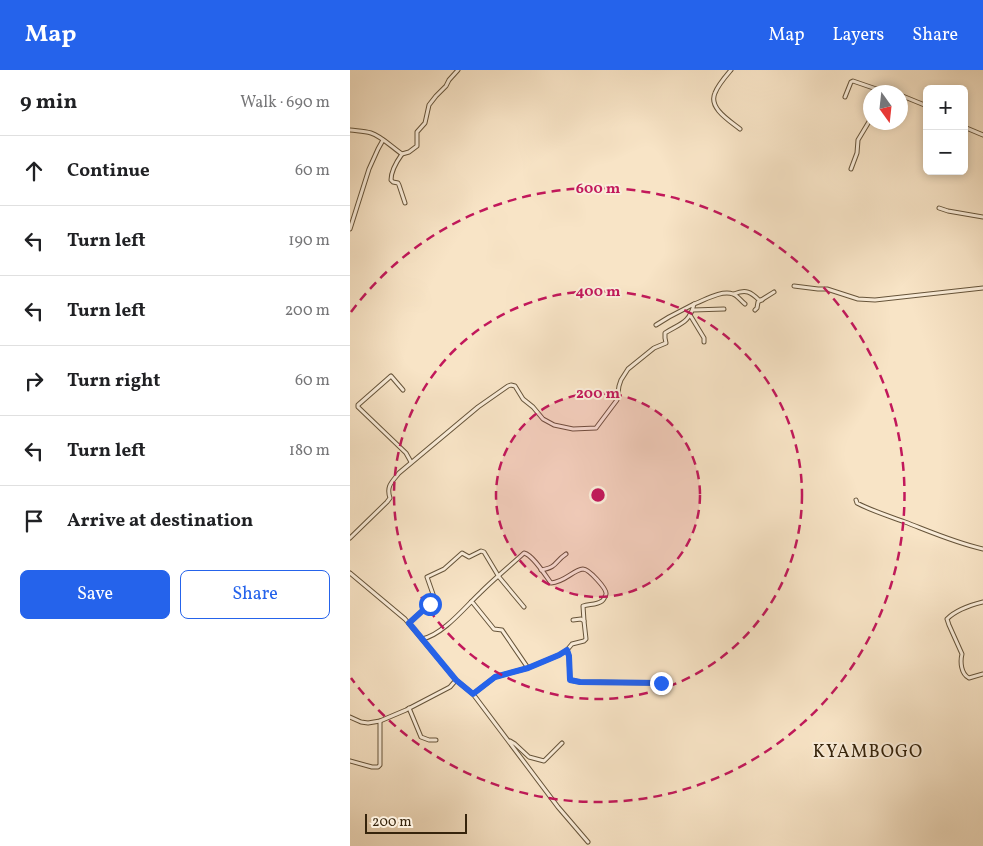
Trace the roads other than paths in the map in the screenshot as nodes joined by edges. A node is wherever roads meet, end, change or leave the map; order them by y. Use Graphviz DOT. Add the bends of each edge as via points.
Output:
graph roads {
  1 [pos="458,70"];
  2 [pos="731,70"];
  3 [pos="865,85"];
  4 [pos="845,97"];
  5 [pos="908,98"];
  6 [pos="923,104"];
  7 [pos="740,129"];
  8 [pos="968,129"];
  9 [pos="350,130"];
  10 [pos="864,130"];
  11 [pos="983,135"];
  12 [pos="383,140"];
  13 [pos="402,154"];
  14 [pos="851,169"];
  15 [pos="405,203"];
  16 [pos="939,208"];
  17 [pos="983,218"];
  18 [pos="350,229"];
  19 [pos="794,286"];
  20 [pos="983,288"];
  21 [pos="774,292"];
  22 [pos="734,294"];
  23 [pos="762,300"];
  24 [pos="694,304"];
  25 [pos="745,304"];
  26 [pos="724,309"];
  27 [pos="693,310"];
  28 [pos="755,310"];
  29 [pos="690,316"];
  30 [pos="656,325"];
  31 [pos="704,342"];
  32 [pos="403,390"];
  33 [pos="412,462"];
  34 [pos="856,500"];
  35 [pos="350,538"];
  36 [pos="983,549"];
  37 [pos="566,554"];
  38 [pos="541,570"];
  39 [pos="350,573"];
  40 [pos="499,577"];
  41 [pos="471,602"];
  42 [pos="983,602"];
  43 [pos="524,607"];
  44 [pos="573,620"];
  45 [pos="584,621"];
  46 [pos="409,623"];
  47 [pos="422,639"];
  48 [pos="567,650"];
  49 [pos="528,668"];
  50 [pos="983,674"];
  51 [pos="456,680"];
  52 [pos="661,683"];
  53 [pos="473,694"];
  54 [pos="409,708"];
  55 [pos="350,717"];
  56 [pos="380,721"];
  57 [pos="436,740"];
  58 [pos="509,741"];
  59 [pos="562,743"];
  60 [pos="350,761"];
  61 [pos="588,842"];
  1 -- 13 [label="street" via="429,105 425,123 416,132 417,146"];
  2 -- 7 [label="street" via="715,92 714,101 719,112"];
  3 -- 4 [label="street" via="851,82"];
  5 -- 6 [label="street"];
  8 -- 11 [label="street"];
  9 -- 12 [label="street" via="371,133"];
  10 -- 14 [label="street" via="858,140"];
  12 -- 13 [label="street"];
  12 -- 18 [label="street" via="369,169"];
  13 -- 15 [label="street" via="390,180 400,185"];
  16 -- 17 [label="street"];
  19 -- 20 [label="street" via="827,289 858,299 875,300"];
  21 -- 23 [label="street"];
  22 -- 23 [label="street" via="747,291"];
  22 -- 24 [label="street" via="722,294"];
  22 -- 25 [label="street"];
  23 -- 28 [label="street"];
  24 -- 27 [label="street"];
  24 -- 30 [label="street"];
  26 -- 27 [label="street"];
  27 -- 29 [label="street"];
  29 -- 31 [label="street"];
  29 -- 33 [label="street" via="665,333 666,343 654,348 628,369 621,380 617,400 596,428 573,429 548,422 511,385 478,407"];
  32 -- 33 [label="street" via="392,376 358,407"];
  33 -- 35 [label="street" via="389,485 390,498"];
  34 -- 36 [label="street" via="865,507 932,534"];
  37 -- 38 [label="street" via="553,567"];
  38 -- 40 [label="street" via="528,553 524,553"];
  38 -- 45 [label="street" via="551,583 583,569 593,575 606,595 597,604 583,606"];
  39 -- 46 [label="street"];
  40 -- 41 [label="street"];
  40 -- 43 [label="street"];
  40 -- 46 [label="street" via="484,552 469,557 462,553 444,569 427,577 434,600"];
  41 -- 47 [label="street" via="437,633"];
  41 -- 49 [label="street" via="494,629 502,630"];
  42 -- 50 [label="street" via="960,611 947,621 962,654 960,660 964,675 969,678"];
  44 -- 45 [label="street"];
  45 -- 48 [label="street" via="586,639 572,644"];
  46 -- 47 [label="street"];
  47 -- 51 [label="street"];
  48 -- 49 [label="street"];
  48 -- 52 [label="street" via="570,680"];
  49 -- 53 [label="street" via="495,677"];
  51 -- 53 [label="street"];
  51 -- 54 [label="street" via="450,687"];
  53 -- 58 [label="street"];
  54 -- 56 [label="street"];
  54 -- 57 [label="street" via="421,737"];
  55 -- 56 [label="street" via="360,722"];
  56 -- 60 [label="street" via="380,765 372,767"];
  58 -- 59 [label="street" via="529,757 544,761"];
  58 -- 61 [label="street" via="558,808"];
}
